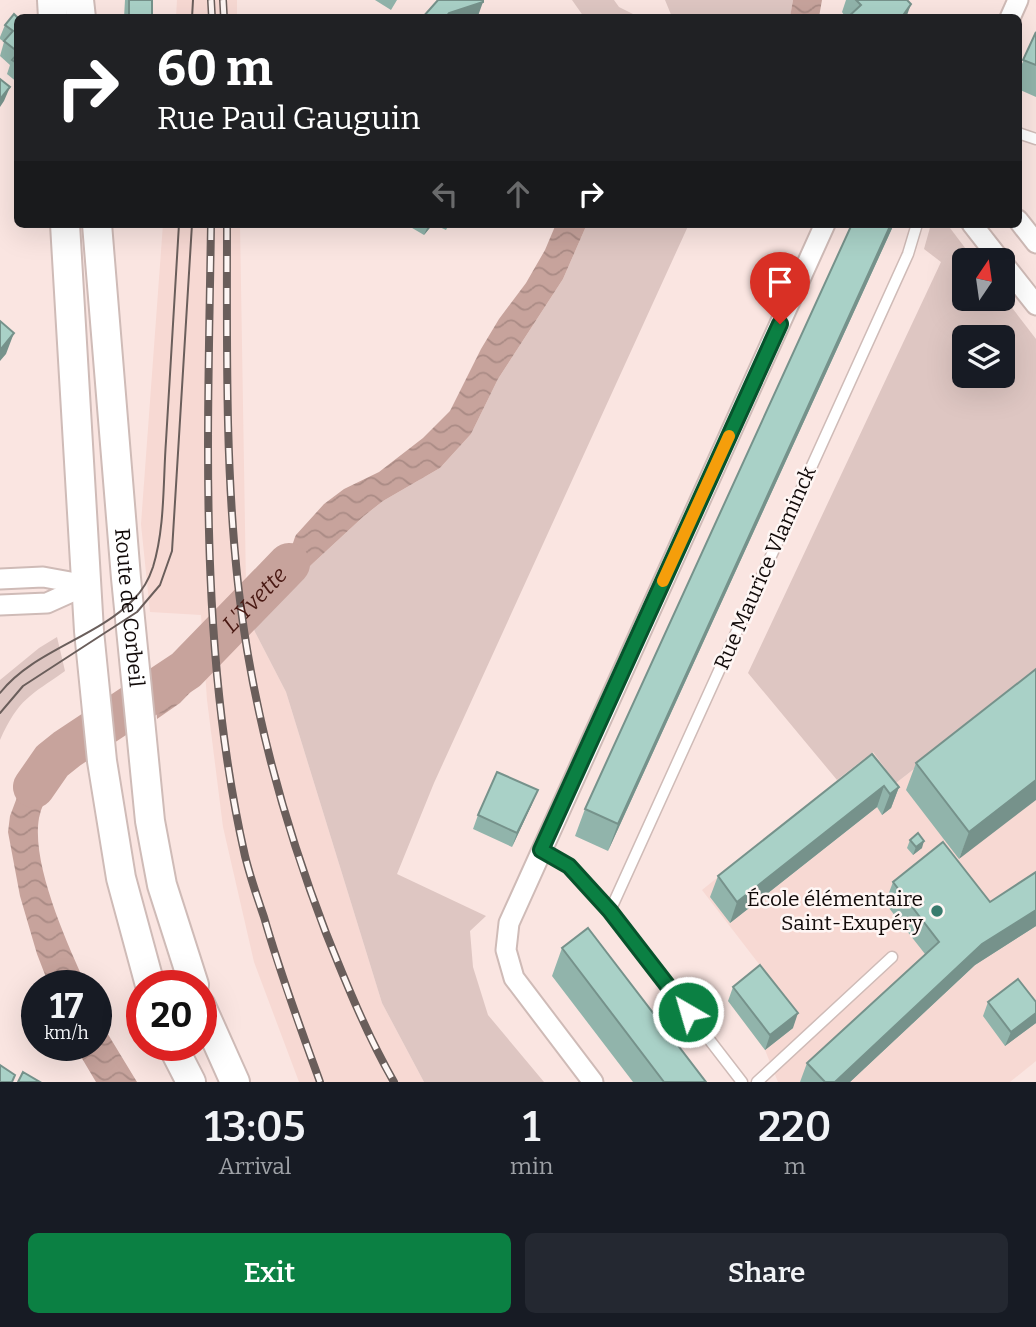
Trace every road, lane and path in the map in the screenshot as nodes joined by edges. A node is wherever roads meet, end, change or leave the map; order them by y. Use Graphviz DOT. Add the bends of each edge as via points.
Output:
graph roads {
  1 [pos="1022,225"];
  2 [pos="65,228"];
  3 [pos="97,228"];
  4 [pos="823,228"];
  5 [pos="916,228"];
  6 [pos="975,228"];
  7 [pos="1036,243"];
  8 [pos="991,248"];
  9 [pos="1015,278"];
  10 [pos="1036,305"];
  11 [pos="126,578"];
  12 [pos="0,579"];
  13 [pos="87,585"];
  14 [pos="0,605"];
  15 [pos="541,850"];
  16 [pos="610,911"];
  17 [pos="892,957"];
  18 [pos="146,970"];
  19 [pos="189,970"];
  20 [pos="217,1042"];
  21 [pos="181,1061"];
  22 [pos="191,1082"];
  23 [pos="235,1082"];
  24 [pos="593,1082"];
  25 [pos="742,1082"];
  26 [pos="757,1082"];
  1 -- 7 [label="street"];
  2 -- 13 [label="main road, Route de Corbeil"];
  3 -- 11 [label="main road, Route de Corbeil"];
  4 -- 15 [label="street"];
  5 -- 16 [label="lane, Rue Maurice Vlaminck" via="902,267"];
  6 -- 8 [label="street"];
  9 -- 10 [label="street"];
  11 -- 13 [label="main road"];
  11 -- 19 [label="main road, Route de Corbeil" via="150,821 162,885"];
  12 -- 13 [label="street" via="43,577"];
  13 -- 14 [label="street" via="47,603"];
  13 -- 18 [label="main road, Route de Corbeil" via="102,761 121,878"];
  15 -- 16 [label="lane" via="569,866"];
  15 -- 24 [label="street" via="509,923 506,950 514,978"];
  16 -- 25 [label="lane"];
  17 -- 26 [label="lane"];
  20 -- 23 [label="main road"];
  21 -- 22 [label="main road"];
}
